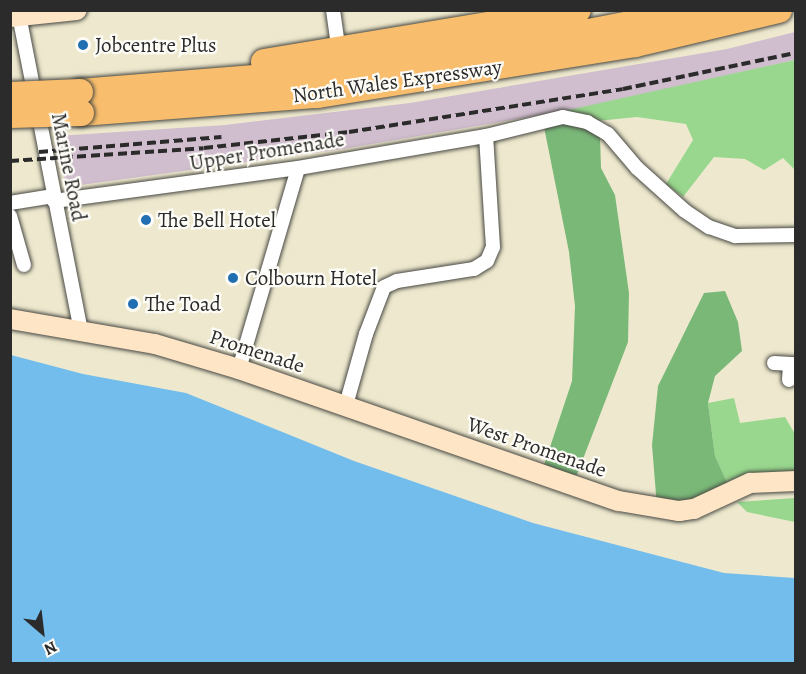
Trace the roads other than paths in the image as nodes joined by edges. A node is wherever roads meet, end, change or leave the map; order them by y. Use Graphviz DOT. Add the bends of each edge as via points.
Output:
graph roads {
  1 [pos="77,10"];
  2 [pos="333,10"];
  3 [pos="578,10"];
  4 [pos="702,10"];
  5 [pos="778,10"];
  6 [pos="795,14"];
  7 [pos="16,15"];
  8 [pos="337,37"];
  9 [pos="635,44"];
  10 [pos="129,90"];
  11 [pos="10,95"];
  12 [pos="81,103"];
  13 [pos="10,115"];
  14 [pos="486,136"];
  15 [pos="298,168"];
  16 [pos="54,199"];
  17 [pos="10,203"];
  18 [pos="10,216"];
  19 [pos="795,235"];
  20 [pos="24,265"];
  21 [pos="10,319"];
  22 [pos="81,332"];
  23 [pos="774,363"];
  24 [pos="793,364"];
  25 [pos="239,369"];
  26 [pos="789,380"];
  27 [pos="346,405"];
  28 [pos="795,481"];
  1 -- 7 [label="street"];
  2 -- 8 [label="street"];
  3 -- 10 [label="highway" via="196,73"];
  4 -- 10 [label="highway, North Wales Expressway" via="568,36 316,73"];
  5 -- 9 [label="highway, North Wales Expressway"];
  6 -- 9 [label="highway"];
  7 -- 16 [label="street, Marine Road"];
  9 -- 12 [label="highway, North Wales Expressway" via="317,94"];
  10 -- 12 [label="highway, North Wales Expressway"];
  11 -- 12 [label="highway, North Wales Expressway, bridge"];
  12 -- 13 [label="highway, North Wales Expressway, bridge"];
  14 -- 15 [label="street, Upper Promenade"];
  14 -- 19 [label="street, Upper Promenade" via="563,117 587,122 608,134 637,168 709,227 735,236"];
  14 -- 27 [label="street" via="493,247 487,261 474,269 397,281 384,288"];
  15 -- 16 [label="street, Upper Promenade"];
  15 -- 25 [label="street"];
  16 -- 17 [label="street, Upper Promenade"];
  16 -- 22 [label="street, Marine Road"];
  18 -- 20 [label="street"];
  21 -- 22 [label="street, Promenade"];
  22 -- 25 [label="street, Promenade" via="155,344"];
  23 -- 24 [label="street"];
  24 -- 26 [label="street"];
  25 -- 27 [label="street, Promenade"];
  27 -- 28 [label="street, West Promenade" via="619,501 679,511 714,501 750,483"];
}
